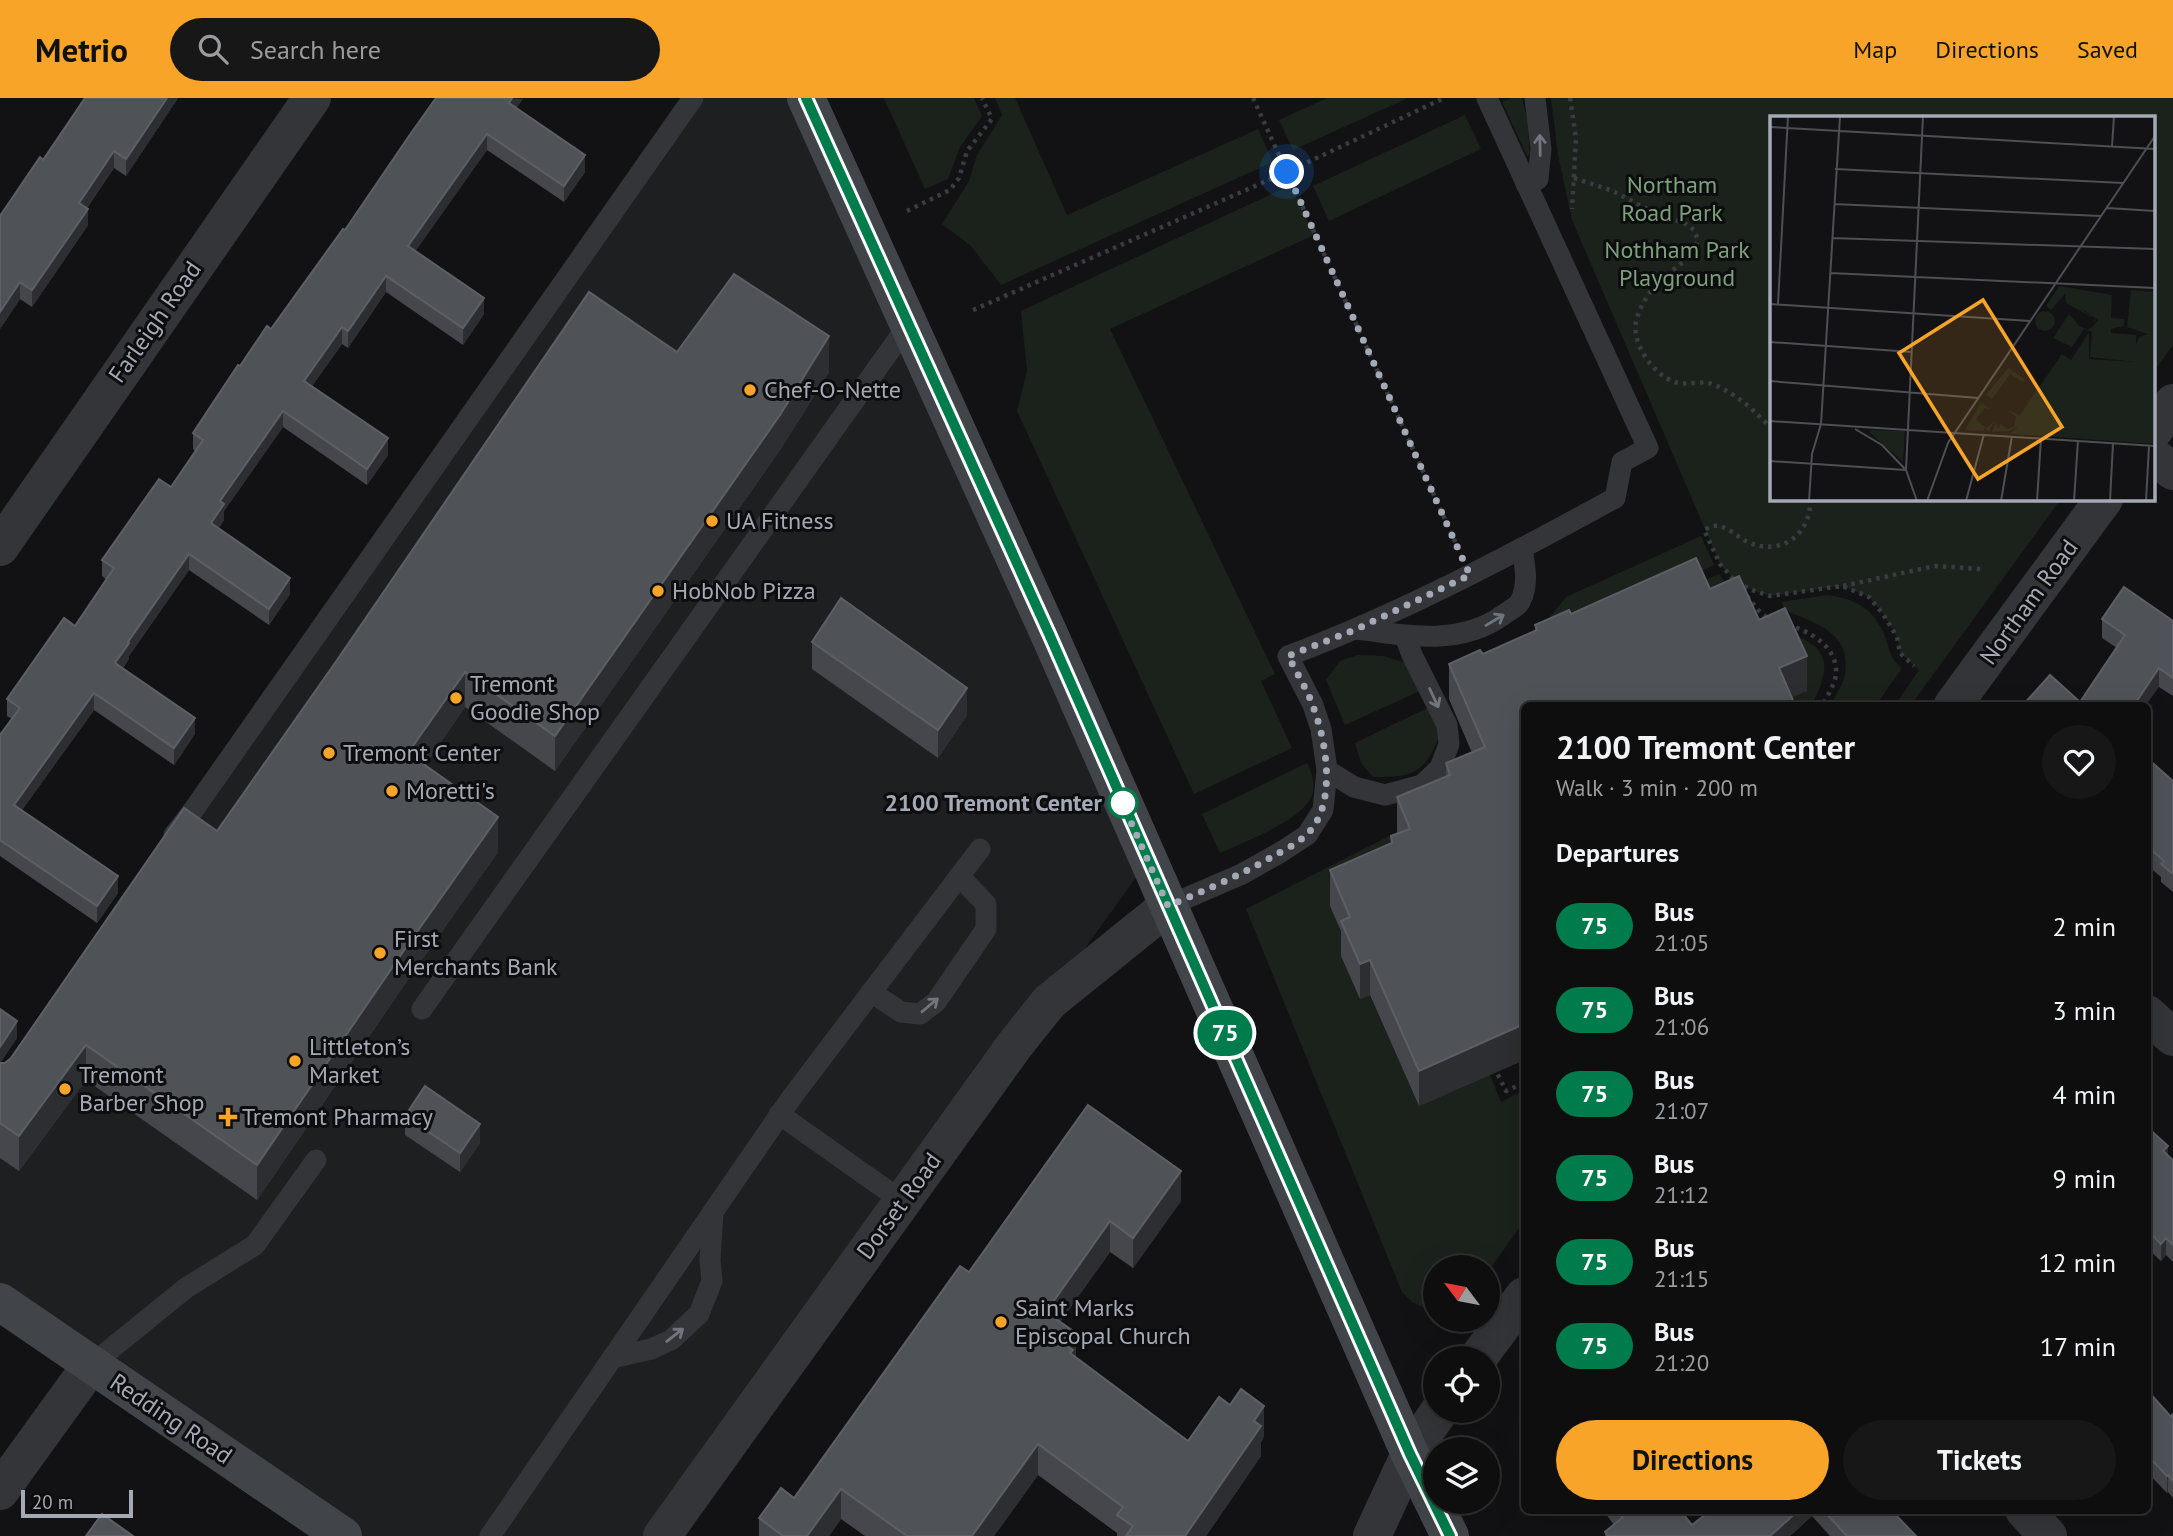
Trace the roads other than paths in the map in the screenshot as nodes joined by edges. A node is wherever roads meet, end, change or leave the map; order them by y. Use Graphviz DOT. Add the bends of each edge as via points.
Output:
graph roads {
  1 [pos="312,98"];
  2 [pos="693,98"];
  3 [pos="806,98"];
  4 [pos="1487,98"];
  5 [pos="1535,98"];
  6 [pos="1526,184"];
  7 [pos="908,325"];
  8 [pos="2173,403"];
  9 [pos="2156,427"];
  10 [pos="2156,458"];
  11 [pos="2173,471"];
  12 [pos="2103,500"];
  13 [pos="0,547"];
  14 [pos="1522,549"];
  15 [pos="1357,629"];
  16 [pos="1405,636"];
  17 [pos="1955,702"];
  18 [pos="1327,770"];
  19 [pos="165,848"];
  20 [pos="980,849"];
  21 [pos="959,876"];
  22 [pos="1168,906"];
  23 [pos="871,992"];
  24 [pos="422,1009"];
  25 [pos="2151,1018"];
  26 [pos="2173,1037"];
  27 [pos="779,1115"];
  28 [pos="316,1160"];
  29 [pos="902,1201"];
  30 [pos="713,1212"];
  31 [pos="1521,1300"];
  32 [pos="0,1301"];
  33 [pos="1487,1346"];
  34 [pos="612,1358"];
  35 [pos="91,1365"];
  36 [pos="1431,1423"];
  37 [pos="1410,1454"];
  38 [pos="0,1491"];
  39 [pos="2028,1514"];
  40 [pos="343,1536"];
  41 [pos="490,1536"];
  42 [pos="662,1536"];
  43 [pos="1372,1536"];
  44 [pos="1450,1536"];
  45 [pos="2048,1536"];
  1 -- 13 [label="street, Farleigh Road"];
  2 -- 19 [label="lane"];
  3 -- 7 [label="main road"];
  4 -- 6 [label="lane"];
  6 -- 5 [label="lane, one-way" via="1538,178 1541,149"];
  6 -- 14 [label="lane" via="1648,448 1622,462 1615,498"];
  7 -- 22 [label="main road"];
  7 -- 24 [label="lane"];
  8 -- 9 [label="street"];
  10 -- 11 [label="street"];
  12 -- 17 [label="street, Northam Road"];
  14 -- 15 [label="lane"];
  16 -- 14 [label="lane, one-way" via="1461,635 1492,623 1520,603 1527,575"];
  15 -- 16 [label="lane"];
  15 -- 18 [label="lane" via="1288,656 1313,705"];
  16 -- 18 [label="lane, one-way" via="1447,725 1449,744 1440,768 1422,785 1385,795 1354,787"];
  18 -- 22 [label="lane" via="1324,810 1307,835 1242,874"];
  20 -- 21 [label="lane"];
  21 -- 23 [label="lane"];
  23 -- 21 [label="lane, one-way" via="901,1012 920,1014 936,1003 986,929 986,904"];
  22 -- 29 [label="street, Dorset Road" via="1049,1002"];
  22 -- 37 [label="main road"];
  23 -- 27 [label="lane"];
  25 -- 26 [label="street"];
  27 -- 29 [label="lane"];
  27 -- 30 [label="lane"];
  28 -- 35 [label="lane" via="255,1245 186,1288"];
  29 -- 42 [label="street, Dorset Road"];
  30 -- 34 [label="lane"];
  34 -- 30 [label="lane, one-way" via="671,1340 699,1314 712,1281"];
  31 -- 33 [label="street"];
  32 -- 35 [label="main road, Redding Road"];
  34 -- 41 [label="lane"];
  35 -- 38 [label="street"];
  35 -- 40 [label="main road, Redding Road"];
  36 -- 37 [label="street"];
  37 -- 43 [label="street"];
  37 -- 44 [label="main road"];
  39 -- 45 [label="street"];
}
